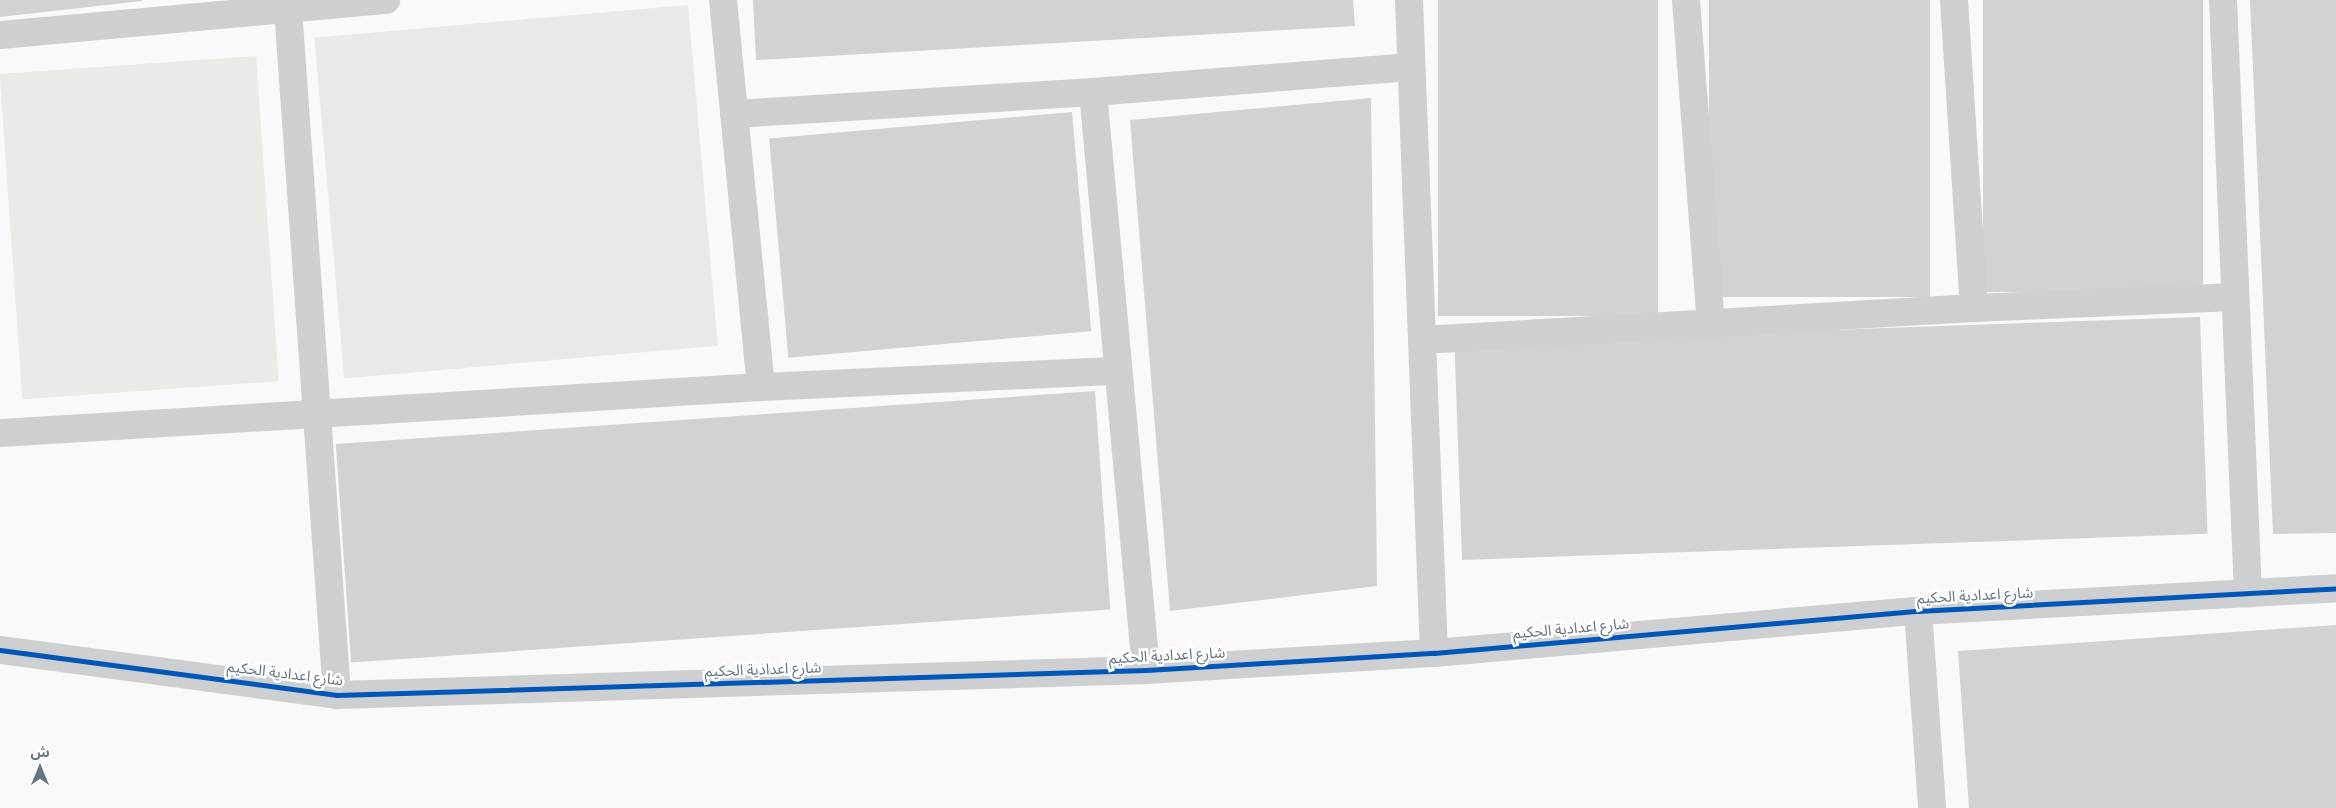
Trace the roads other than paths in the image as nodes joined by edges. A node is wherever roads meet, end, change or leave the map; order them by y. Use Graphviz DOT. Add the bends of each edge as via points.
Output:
graph roads {
  1 [pos="386,0"];
  2 [pos="723,0"];
  3 [pos="1409,0"];
  4 [pos="1686,0"];
  5 [pos="1954,0"];
  6 [pos="2223,0"];
  7 [pos="288,9"];
  8 [pos="0,35"];
  9 [pos="1411,67"];
  10 [pos="1093,92"];
  11 [pos="734,114"];
  12 [pos="2236,297"];
  13 [pos="1974,308"];
  14 [pos="1711,324"];
  15 [pos="1422,340"];
  16 [pos="1118,372"];
  17 [pos="761,387"];
  18 [pos="317,416"];
  19 [pos="0,433"];
  20 [pos="2336,588"];
  21 [pos="2248,593"];
  22 [pos="1918,611"];
  23 [pos="0,650"];
  24 [pos="1434,654"];
  25 [pos="1146,670"];
  26 [pos="337,695"];
  27 [pos="1932,808"];
  1 -- 7 [label="street"];
  2 -- 11 [label="street"];
  3 -- 9 [label="street"];
  4 -- 14 [label="street"];
  5 -- 13 [label="street"];
  6 -- 12 [label="street"];
  7 -- 8 [label="street"];
  7 -- 18 [label="street"];
  9 -- 10 [label="street"];
  9 -- 15 [label="street"];
  10 -- 11 [label="street"];
  10 -- 16 [label="street"];
  11 -- 17 [label="street"];
  12 -- 13 [label="street"];
  12 -- 21 [label="street"];
  13 -- 14 [label="street"];
  14 -- 15 [label="street"];
  15 -- 24 [label="street"];
  16 -- 17 [label="street"];
  16 -- 25 [label="street"];
  17 -- 18 [label="street"];
  18 -- 19 [label="street"];
  18 -- 26 [label="street"];
  20 -- 21 [label="street, شارع اعدادية الحكيم"];
  21 -- 22 [label="street, شارع اعدادية الحكيم"];
  22 -- 24 [label="street, شارع اعدادية الحكيم"];
  22 -- 27 [label="street"];
  23 -- 26 [label="street, شارع اعدادية الحكيم"];
  24 -- 25 [label="street, شارع اعدادية الحكيم"];
  25 -- 26 [label="street, شارع اعدادية الحكيم"];
}
